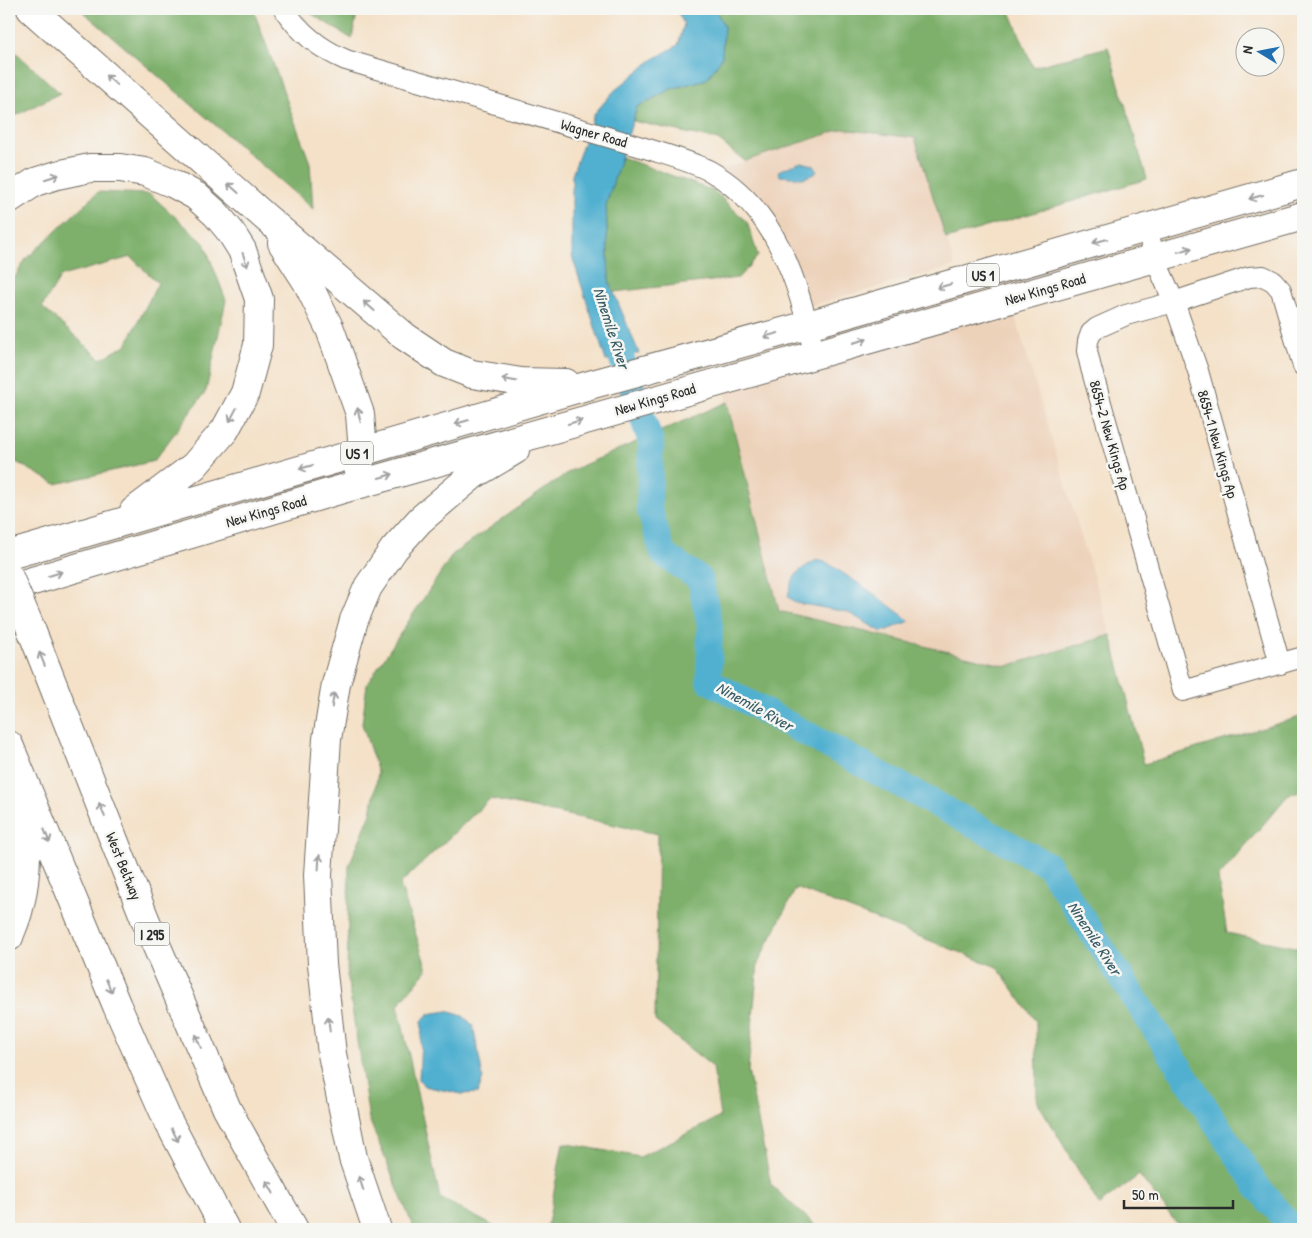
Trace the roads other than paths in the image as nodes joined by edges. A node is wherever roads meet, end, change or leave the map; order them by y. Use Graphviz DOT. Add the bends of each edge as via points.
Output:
graph roads {
  1 [pos="31,9"];
  2 [pos="284,9"];
  3 [pos="1303,183"];
  4 [pos="9,199"];
  5 [pos="264,216"];
  6 [pos="1303,216"];
  7 [pos="1147,228"];
  8 [pos="1155,259"];
  9 [pos="1174,302"];
  10 [pos="808,324"];
  11 [pos="814,354"];
  12 [pos="1303,366"];
  13 [pos="593,384"];
  14 [pos="546,431"];
  15 [pos="364,451"];
  16 [pos="339,490"];
  17 [pos="121,521"];
  18 [pos="9,555"];
  19 [pos="9,577"];
  20 [pos="9,588"];
  21 [pos="1303,657"];
  22 [pos="1280,664"];
  23 [pos="12,752"];
  24 [pos="9,937"];
  25 [pos="225,1229"];
  26 [pos="294,1229"];
  27 [pos="377,1229"];
  5 -- 1 [label="highway, one-way"];
  2 -- 10 [label="street, Wagner Road" via="315,43 346,60 645,148 709,171 746,198 768,225 787,261"];
  3 -- 7 [label="highway, New Kings Road / US 1, one-way"];
  4 -- 17 [label="highway, one-way" via="35,182 90,168 145,172 196,196 216,214 242,250 259,299 258,345 245,393 225,430 194,466"];
  13 -- 5 [label="highway, one-way" via="521,382 472,374 444,363 404,336"];
  15 -- 5 [label="highway, one-way" via="360,414 330,329 308,282"];
  8 -- 6 [label="highway, New Kings Road / US 1, one-way"];
  7 -- 8 [label="street, 8654-1 New Kings Ap"];
  7 -- 10 [label="highway, New Kings Road / US 1, one-way"];
  8 -- 9 [label="street, 8654-1 New Kings Ap"];
  11 -- 8 [label="highway, New Kings Road / US 1, one-way"];
  9 -- 12 [label="street, 8654-2 New Kings Ap" via="1249,277 1263,276 1281,290"];
  9 -- 22 [label="street, 8654-1 New Kings Ap" via="1198,371"];
  9 -- 22 [label="street, 8654-2 New Kings Ap" via="1126,315 1097,328 1088,341 1087,351 1173,657 1183,691"];
  10 -- 11 [label="street, Wagner Road"];
  10 -- 13 [label="highway, New Kings Road / US 1, one-way"];
  14 -- 11 [label="highway, New Kings Road / US 1, one-way"];
  13 -- 15 [label="highway, New Kings Road / US 1, one-way"];
  16 -- 14 [label="highway, New Kings Road / US 1, one-way"];
  27 -- 14 [label="highway, one-way" via="351,1149 332,1054 322,964 318,875 327,739 336,684 354,620 368,587 394,549 420,520 473,475"];
  15 -- 16 [label="highway" via="357,469"];
  15 -- 17 [label="highway, New Kings Road / US 1, one-way"];
  20 -- 16 [label="highway, New Kings Road / US 1, one-way"];
  17 -- 18 [label="highway, New Kings Road / US 1"];
  26 -- 19 [label="highway, West Beltway / I 295, one-way, bridge" via="223,1100 145,919"];
  21 -- 22 [label="street, 8654-2 New Kings Ap"];
  23 -- 24 [label="highway" via="25,811 26,862 20,908"];
  23 -- 25 [label="highway, one-way" via="167,1119"];
}
